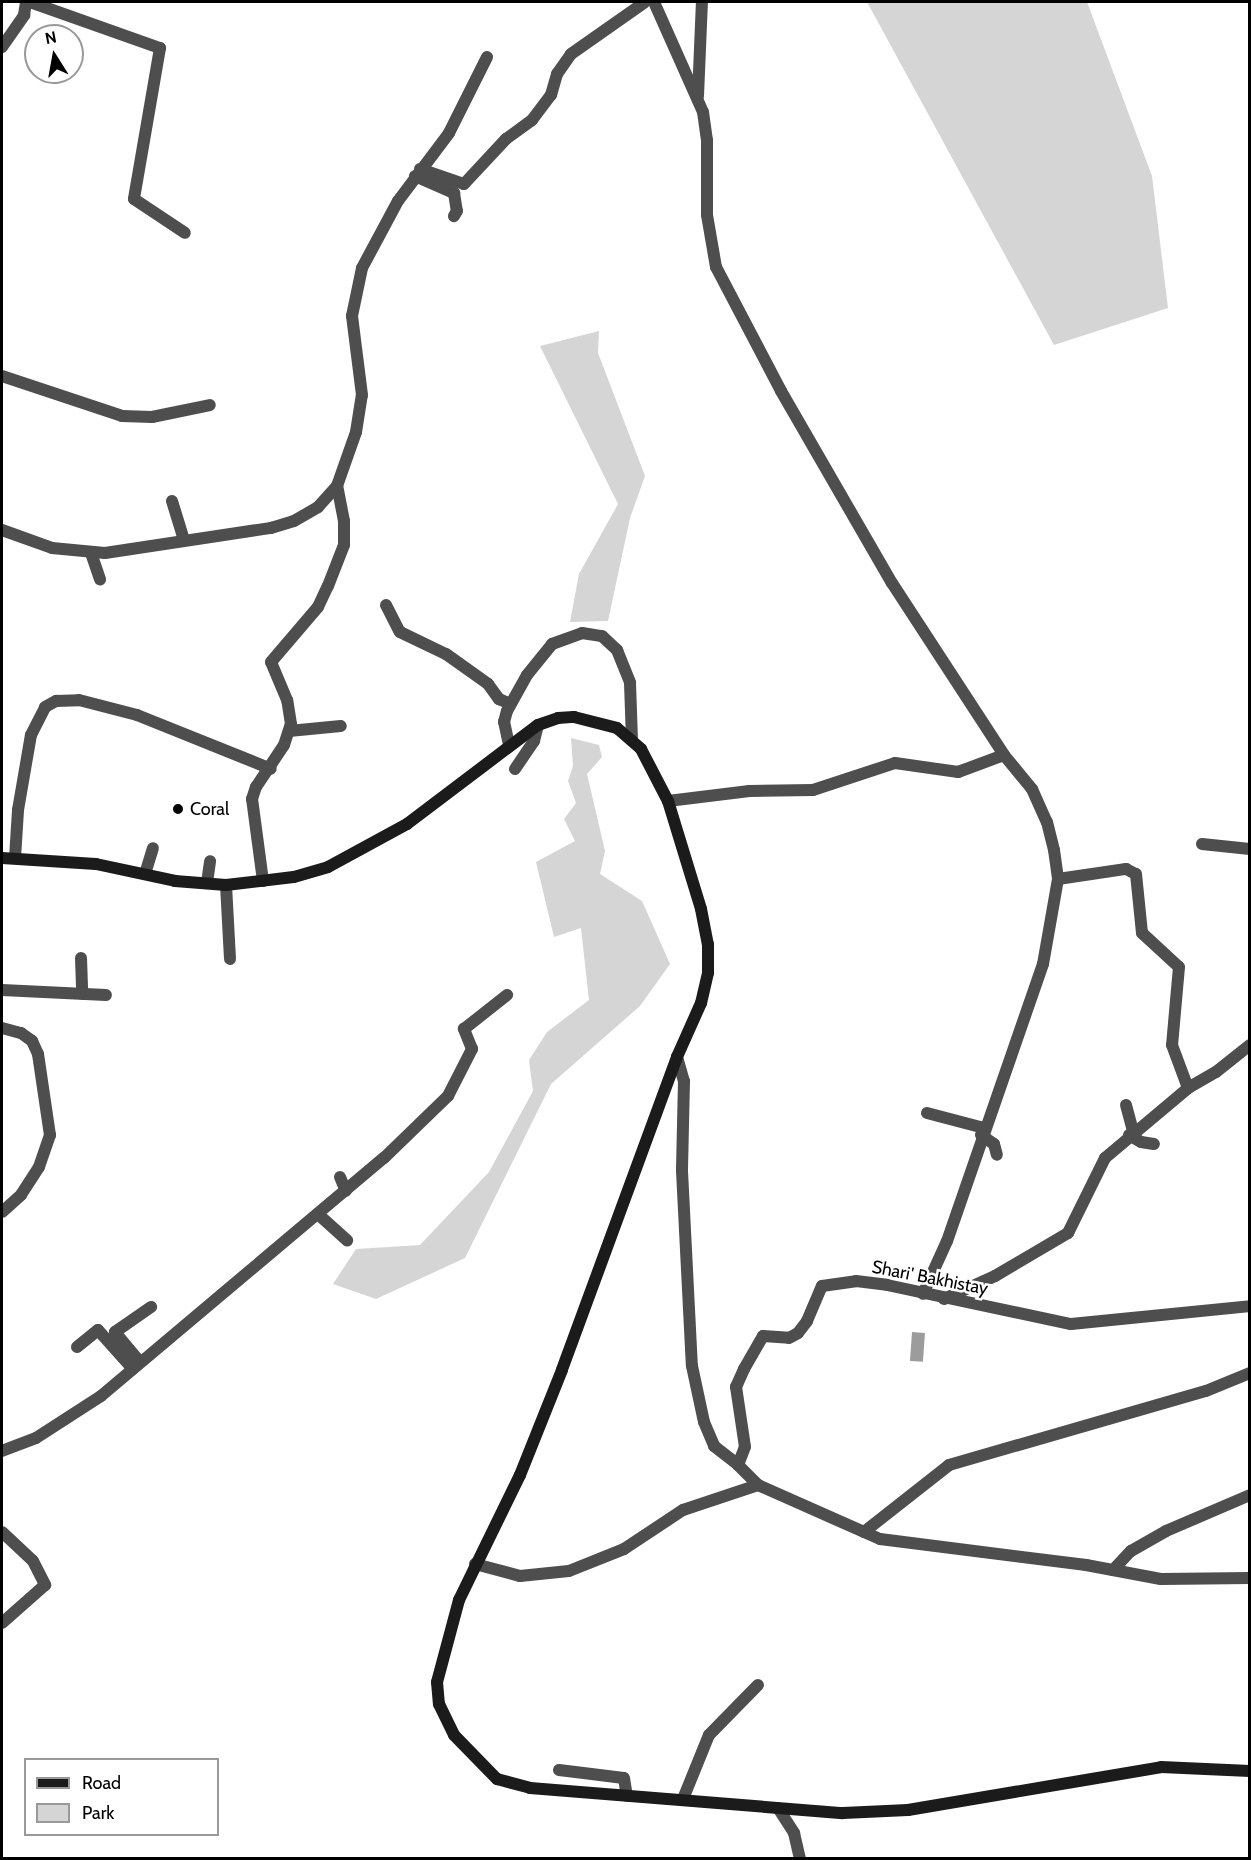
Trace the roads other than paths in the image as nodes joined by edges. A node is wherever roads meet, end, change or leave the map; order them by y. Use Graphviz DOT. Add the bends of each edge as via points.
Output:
graph roads {
  1 [pos="28,2"];
  2 [pos="645,2"];
  3 [pos="654,2"];
  4 [pos="702,2"];
  5 [pos="2,47"];
  6 [pos="487,57"];
  7 [pos="698,99"];
  8 [pos="418,173"];
  9 [pos="454,216"];
  10 [pos="185,233"];
  11 [pos="2,376"];
  12 [pos="210,405"];
  13 [pos="337,486"];
  14 [pos="172,501"];
  15 [pos="2,530"];
  16 [pos="184,540"];
  17 [pos="92,553"];
  18 [pos="100,579"];
  19 [pos="386,605"];
  20 [pos="510,704"];
  21 [pos="538,725"];
  22 [pos="341,726"];
  23 [pos="289,731"];
  24 [pos="633,740"];
  25 [pos="509,745"];
  26 [pos="1004,755"];
  27 [pos="271,769"];
  28 [pos="515,770"];
  29 [pos="668,801"];
  30 [pos="1202,844"];
  31 [pos="153,848"];
  32 [pos="1250,849"];
  33 [pos="2,858"];
  34 [pos="15,858"];
  35 [pos="210,861"];
  36 [pos="145,874"];
  37 [pos="1058,879"];
  38 [pos="263,881"];
  39 [pos="207,883"];
  40 [pos="226,885"];
  41 [pos="81,958"];
  42 [pos="230,959"];
  43 [pos="2,990"];
  44 [pos="82,994"];
  45 [pos="106,994"];
  46 [pos="507,995"];
  47 [pos="2,1028"];
  48 [pos="1250,1045"];
  49 [pos="676,1057"];
  50 [pos="1188,1088"];
  51 [pos="1126,1105"];
  52 [pos="927,1113"];
  53 [pos="983,1132"];
  54 [pos="1131,1134"];
  55 [pos="1154,1144"];
  56 [pos="997,1155"];
  57 [pos="340,1177"];
  58 [pos="346,1191"];
  59 [pos="2,1212"];
  60 [pos="319,1215"];
  61 [pos="346,1240"];
  62 [pos="923,1294"];
  63 [pos="944,1299"];
  64 [pos="151,1306"];
  65 [pos="1250,1306"];
  66 [pos="77,1347"];
  67 [pos="137,1366"];
  68 [pos="1250,1373"];
  69 [pos="2,1451"];
  70 [pos="738,1465"];
  71 [pos="758,1485"];
  72 [pos="1250,1495"];
  73 [pos="2,1532"];
  74 [pos="864,1532"];
  75 [pos="475,1564"];
  76 [pos="1113,1570"];
  77 [pos="1250,1578"];
  78 [pos="2,1623"];
  79 [pos="758,1684"];
  80 [pos="559,1770"];
  81 [pos="1250,1771"];
  82 [pos="627,1796"];
  83 [pos="683,1798"];
  84 [pos="778,1808"];
  85 [pos="800,1858"];
  1 -- 5 [label="street" via="24,15"];
  1 -- 10 [label="street" via="160,48 134,199"];
  2 -- 8 [label="street" via="571,54 557,74 551,95 532,120 506,139 464,184"];
  3 -- 7 [label="street"];
  4 -- 7 [label="street"];
  6 -- 8 [label="street" via="449,133"];
  7 -- 26 [label="street" via="707,140 707,215 716,267 781,392 892,584"];
  8 -- 9 [label="street" via="454,193"];
  8 -- 13 [label="street" via="362,268 352,316 362,395 356,432"];
  11 -- 12 [label="street" via="122,416 152,417"];
  13 -- 16 [label="street" via="318,507 294,521 217,538"];
  13 -- 23 [label="street" via="344,545 318,607 271,662 287,700"];
  14 -- 16 [label="street"];
  15 -- 17 [label="street" via="52,549"];
  16 -- 17 [label="street"];
  17 -- 18 [label="street"];
  19 -- 20 [label="street" via="400,632 446,654"];
  20 -- 24 [label="street" via="552,644 573,634 595,633 609,641 630,683"];
  20 -- 25 [label="street" via="504,722"];
  21 -- 24 [label="main road" via="558,718 596,721"];
  21 -- 25 [label="main road"];
  21 -- 28 [label="street" via="534,741"];
  22 -- 23 [label="street"];
  23 -- 27 [label="street"];
  24 -- 29 [label="main road" via="656,772"];
  25 -- 38 [label="main road" via="407,824 328,867"];
  26 -- 29 [label="street" via="958,772 895,763 813,790 749,791"];
  26 -- 37 [label="street" via="1025,777 1042,808"];
  27 -- 34 [label="street" via="137,715 79,700 56,701 45,707 31,735 18,810"];
  27 -- 38 [label="street" via="256,787 252,799"];
  29 -- 49 [label="main road" via="708,944 701,1003"];
  30 -- 32 [label="street"];
  31 -- 36 [label="street"];
  33 -- 34 [label="main road"];
  34 -- 36 [label="main road" via="96,864"];
  35 -- 39 [label="street"];
  36 -- 39 [label="main road"];
  37 -- 50 [label="street" via="1126,869 1136,874 1142,933 1179,967 1172,1045"];
  37 -- 53 [label="street" via="1043,964"];
  38 -- 40 [label="main road"];
  39 -- 40 [label="main road"];
  40 -- 42 [label="street"];
  41 -- 44 [label="street"];
  43 -- 44 [label="street"];
  44 -- 45 [label="street"];
  46 -- 58 [label="street" via="464,1029 472,1049 448,1096"];
  47 -- 59 [label="street" via="21,1033 32,1041 38,1054 50,1136 39,1167 21,1196"];
  48 -- 50 [label="street"];
  49 -- 70 [label="street" via="684,1081 682,1171 692,1366 704,1422 714,1446"];
  49 -- 75 [label="main road" via="545,1412 497,1526"];
  50 -- 54 [label="street"];
  51 -- 54 [label="street"];
  52 -- 53 [label="street"];
  53 -- 56 [label="street" via="994,1144"];
  53 -- 62 [label="street" via="946,1241"];
  54 -- 55 [label="street" via="1141,1142"];
  54 -- 63 [label="street" via="1098,1167 1068,1233 995,1276"];
  57 -- 58 [label="street"];
  58 -- 60 [label="street"];
  60 -- 61 [label="street"];
  60 -- 67 [label="street" via="212,1299"];
  62 -- 63 [label="street, Shari' Bakhistay"];
  62 -- 70 [label="street, Shari' Bakhistay" via="887,1285 836,1282 822,1286 798,1333 789,1338 763,1335 736,1387 745,1447"];
  63 -- 65 [label="street, Shari' Bakhistay" via="1082,1324"];
  64 -- 67 [label="street" via="115,1332"];
  66 -- 67 [label="street" via="98,1330"];
  67 -- 69 [label="street" via="57,1426 14,1449"];
  68 -- 74 [label="street" via="1206,1391 949,1464"];
  70 -- 71 [label="street"];
  71 -- 74 [label="street"];
  71 -- 75 [label="street" via="683,1510 632,1544 569,1571 520,1576"];
  72 -- 76 [label="street" via="1166,1531 1131,1551"];
  73 -- 78 [label="street" via="33,1561 45,1585"];
  74 -- 76 [label="street" via="902,1543"];
  75 -- 82 [label="main road" via="459,1600 437,1682 439,1704 461,1746 497,1779 512,1784 578,1794"];
  76 -- 77 [label="street" via="1161,1580"];
  79 -- 83 [label="street" via="723,1716 709,1735"];
  80 -- 82 [label="street" via="624,1778"];
  81 -- 84 [label="main road" via="1191,1766 1130,1770 880,1814"];
  82 -- 83 [label="main road"];
  83 -- 84 [label="main road"];
  84 -- 85 [label="street" via="794,1833"];
}
